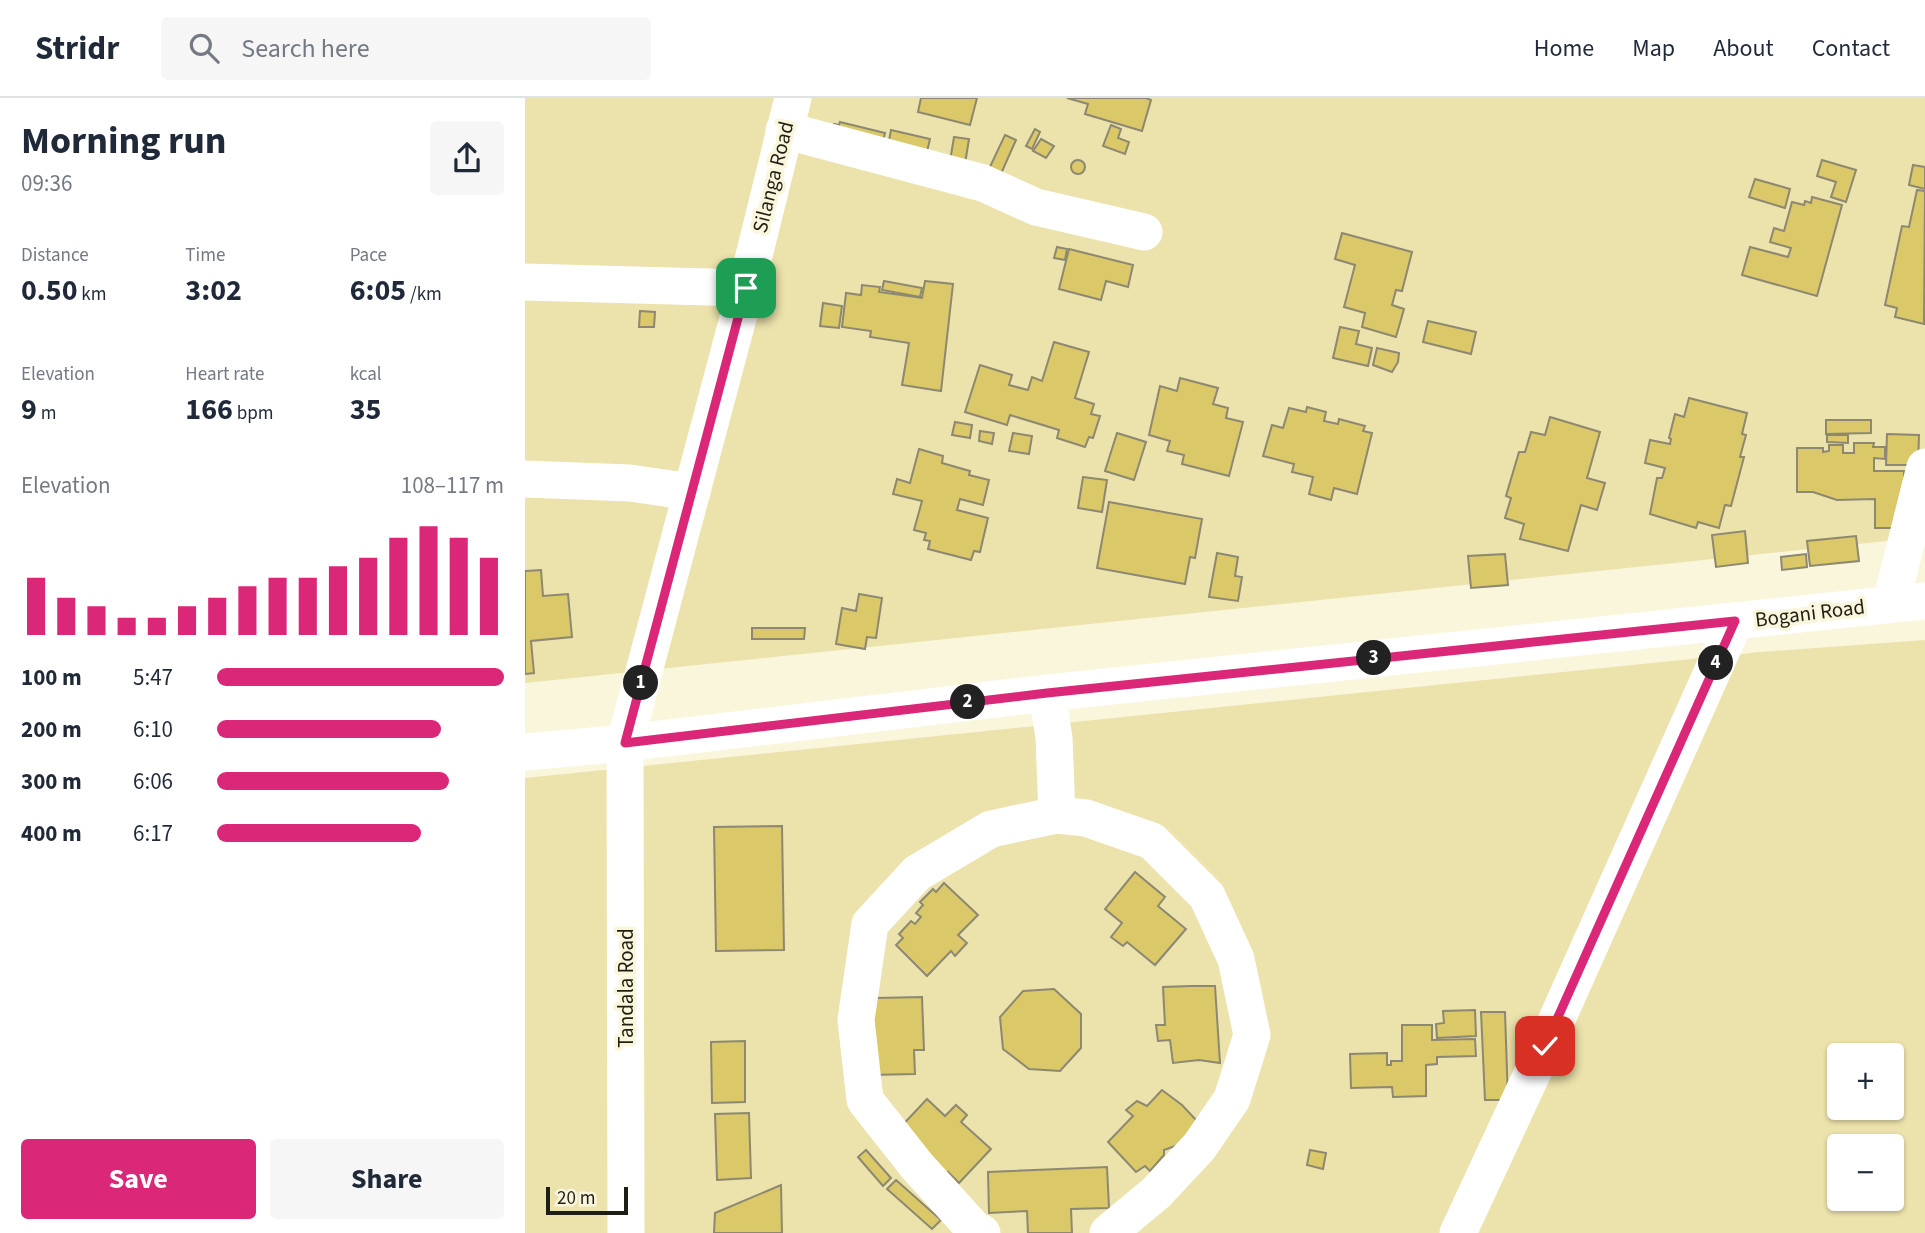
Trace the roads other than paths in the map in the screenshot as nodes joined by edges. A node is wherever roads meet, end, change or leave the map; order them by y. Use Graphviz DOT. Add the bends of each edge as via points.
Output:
graph roads {
  1 [pos="788,114"];
  2 [pos="1144,232"];
  3 [pos="525,282"];
  4 [pos="746,288"];
  5 [pos="525,479"];
  6 [pos="1924,479"];
  7 [pos="692,492"];
  8 [pos="1908,602"];
  9 [pos="1735,621"];
  10 [pos="1047,693"];
  11 [pos="625,743"];
  12 [pos="525,752"];
  13 [pos="1057,815"];
  14 [pos="627,1233"];
  15 [pos="982,1233"];
  16 [pos="1108,1233"];
  17 [pos="1458,1233"];
  1 -- 2 [label="street" via="983,183 1036,207"];
  1 -- 4 [label="street, Silanga Road"];
  3 -- 4 [label="street"];
  4 -- 7 [label="street, Silanga Road"];
  5 -- 7 [label="street" via="630,483"];
  6 -- 8 [label="street"];
  7 -- 11 [label="street, Silanga Road"];
  8 -- 9 [label="street, Bogani Road"];
  9 -- 10 [label="street, Bogani Road"];
  9 -- 17 [label="street"];
  10 -- 11 [label="street, Bogani Road"];
  10 -- 13 [label="street"];
  11 -- 12 [label="street, Bogani Road"];
  11 -- 14 [label="street, Tandala Road"];
  13 -- 15 [label="street" via="991,829 917,873 870,923 856,1020 865,1100 917,1166"];
  13 -- 16 [label="street" via="1086,818 1152,841 1207,895 1237,959 1252,1034 1232,1099 1199,1147 1157,1193"];
}
